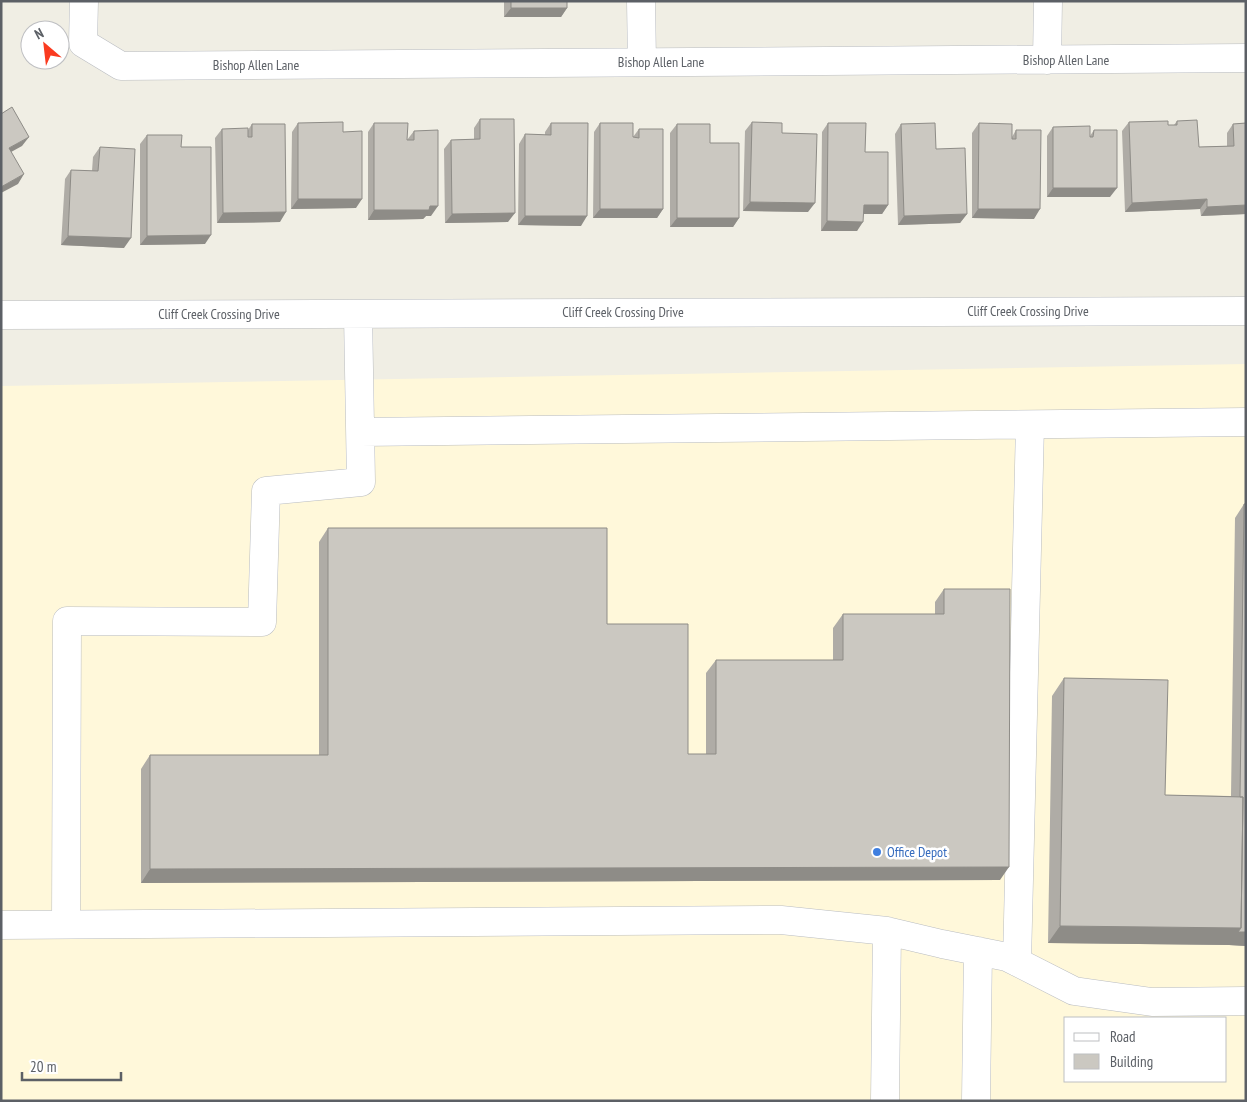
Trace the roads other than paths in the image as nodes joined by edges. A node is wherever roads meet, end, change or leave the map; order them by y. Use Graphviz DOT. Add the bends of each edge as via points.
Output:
graph roads {
  1 [pos="84,1"];
  2 [pos="641,1"];
  3 [pos="1048,1"];
  4 [pos="1246,58"];
  5 [pos="1047,60"];
  6 [pos="642,62"];
  7 [pos="1246,311"];
  8 [pos="358,314"];
  9 [pos="1,315"];
  10 [pos="1246,422"];
  11 [pos="1030,424"];
  12 [pos="360,432"];
  13 [pos="66,924"];
  14 [pos="1,925"];
  15 [pos="887,931"];
  16 [pos="978,951"];
  17 [pos="1017,962"];
  18 [pos="1246,1001"];
  19 [pos="886,1101"];
  20 [pos="976,1101"];
  1 -- 6 [label="street, Bishop Allen Lane" via="84,43 120,66"];
  2 -- 6 [label="street"];
  3 -- 5 [label="street"];
  4 -- 5 [label="street, Bishop Allen Lane"];
  5 -- 6 [label="street, Bishop Allen Lane"];
  7 -- 8 [label="street, Cliff Creek Crossing Drive"];
  8 -- 9 [label="street, Cliff Creek Crossing Drive"];
  8 -- 12 [label="street"];
  10 -- 11 [label="street"];
  11 -- 12 [label="street"];
  11 -- 17 [label="street"];
  12 -- 13 [label="street" via="361,482 266,491 262,622 68,621"];
  13 -- 14 [label="street"];
  13 -- 15 [label="street" via="781,920"];
  15 -- 16 [label="street"];
  15 -- 19 [label="street"];
  16 -- 17 [label="street"];
  16 -- 20 [label="street"];
  17 -- 18 [label="street" via="1074,991 1152,1002"];
}
